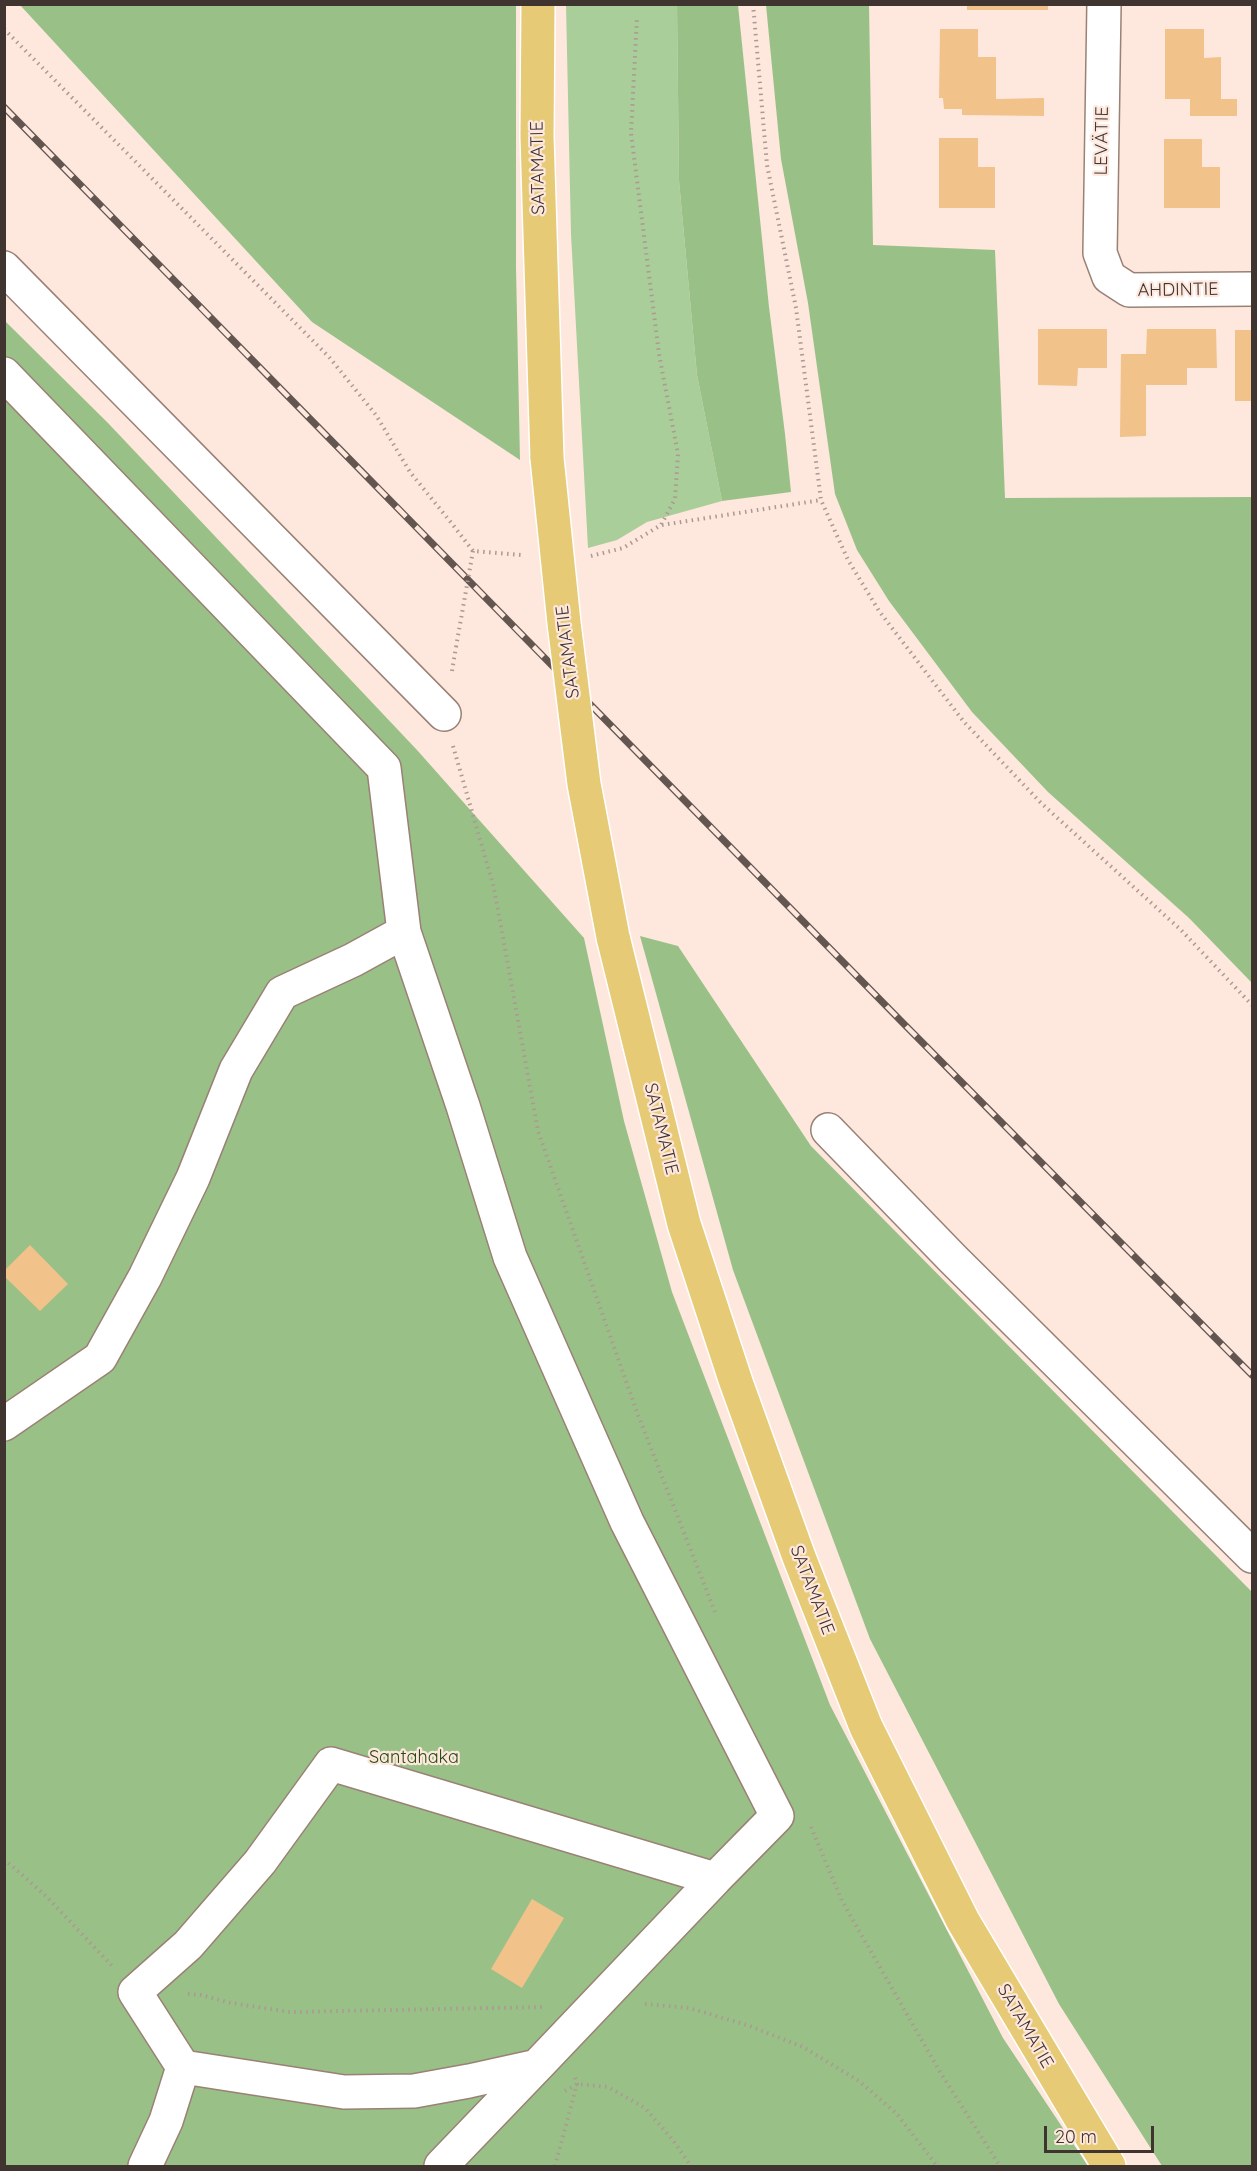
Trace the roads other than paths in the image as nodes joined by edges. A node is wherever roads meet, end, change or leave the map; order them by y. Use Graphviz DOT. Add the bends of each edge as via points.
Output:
graph roads {
  1 [pos="538,4"];
  2 [pos="1104,4"];
  3 [pos="4,268"];
  4 [pos="1109,277"];
  5 [pos="1252,289"];
  6 [pos="4,374"];
  7 [pos="444,714"];
  8 [pos="404,932"];
  9 [pos="828,1130"];
  10 [pos="4,1424"];
  11 [pos="1252,1556"];
  12 [pos="715,1879"];
  13 [pos="537,2066"];
  14 [pos="183,2067"];
  15 [pos="145,2166"];
  16 [pos="441,2166"];
  17 [pos="1108,2166"];
  1 -- 17 [label="main road, SATAMATIE, bridge" via="537,136 547,458 564,623 584,784 613,937 684,1224 799,1557 866,1727 963,1921"];
  2 -- 4 [label="street, LEVÄTIE" via="1100,253"];
  3 -- 7 [label="street"];
  4 -- 5 [label="street, AHDINTIE" via="1129,290"];
  6 -- 8 [label="street" via="384,768"];
  8 -- 10 [label="street" via="282,993 236,1070 193,1178 100,1358"];
  8 -- 12 [label="street" via="510,1257 627,1522 777,1816"];
  9 -- 11 [label="street"];
  12 -- 13 [label="street"];
  12 -- 14 [label="street" via="331,1764 260,1862 188,1945 135,1992"];
  13 -- 14 [label="street" via="414,2091 345,2092"];
  13 -- 16 [label="street"];
  14 -- 15 [label="street" via="166,2121"];
}
